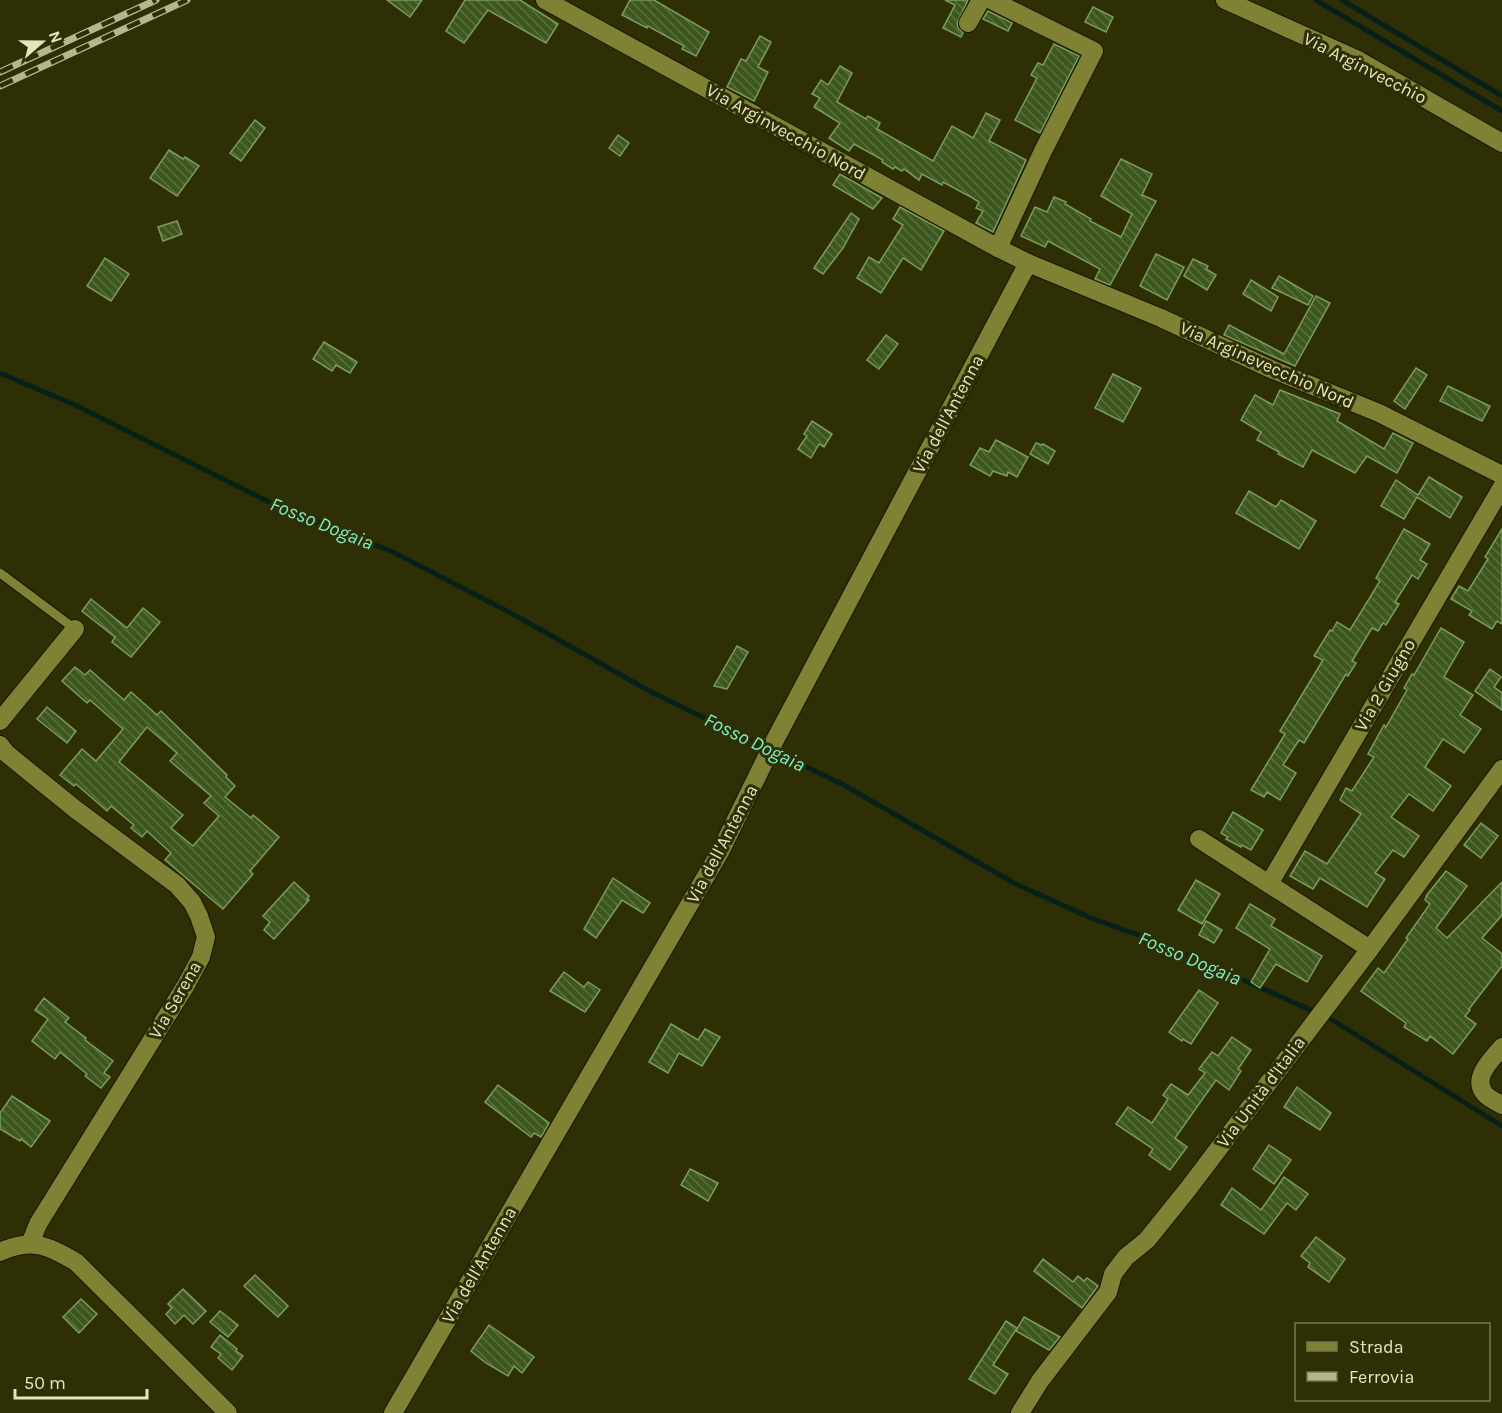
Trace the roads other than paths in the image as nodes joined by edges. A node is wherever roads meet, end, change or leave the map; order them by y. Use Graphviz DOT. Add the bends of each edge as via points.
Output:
graph roads {
  1 [pos="545,0"];
  2 [pos="981,0"];
  3 [pos="991,0"];
  4 [pos="1225,0"];
  5 [pos="968,23"];
  6 [pos="1502,143"];
  7 [pos="998,248"];
  8 [pos="1028,263"];
  9 [pos="1502,475"];
  10 [pos="1502,487"];
  11 [pos="0,573"];
  12 [pos="75,629"];
  13 [pos="0,721"];
  14 [pos="0,746"];
  15 [pos="1502,769"];
  16 [pos="1199,839"];
  17 [pos="1269,884"];
  18 [pos="1370,949"];
  19 [pos="1502,1047"];
  20 [pos="1502,1105"];
  21 [pos="30,1244"];
  22 [pos="0,1252"];
  23 [pos="228,1413"];
  24 [pos="393,1413"];
  25 [pos="1020,1413"];
  1 -- 7 [label="street, Via Arginvecchio Nord"];
  2 -- 5 [label="street"];
  3 -- 7 [label="street" via="1094,51"];
  4 -- 6 [label="street, Via Arginvecchio" via="1358,60"];
  7 -- 8 [label="street, Via Arginvecchio Nord"];
  8 -- 9 [label="street, Via Arginevecchio Nord" via="1379,413"];
  8 -- 24 [label="street, Via dell'Antenna" via="775,740 720,852"];
  10 -- 17 [label="street, Via 2 Giugno"];
  11 -- 12 [label="lane"];
  12 -- 13 [label="street"];
  14 -- 21 [label="street, Via Serena" via="75,809 177,885 192,902 206,937 201,957 186,985 38,1224"];
  15 -- 18 [label="street, Via Unità d'Italia"];
  16 -- 17 [label="street"];
  17 -- 18 [label="street"];
  18 -- 25 [label="street, Via Unità d'Italia" via="1188,1189 1113,1274 1108,1292"];
  19 -- 20 [label="street" via="1480,1081 1484,1093"];
  21 -- 22 [label="street"];
  21 -- 23 [label="street" via="51,1247 76,1262"];
}
